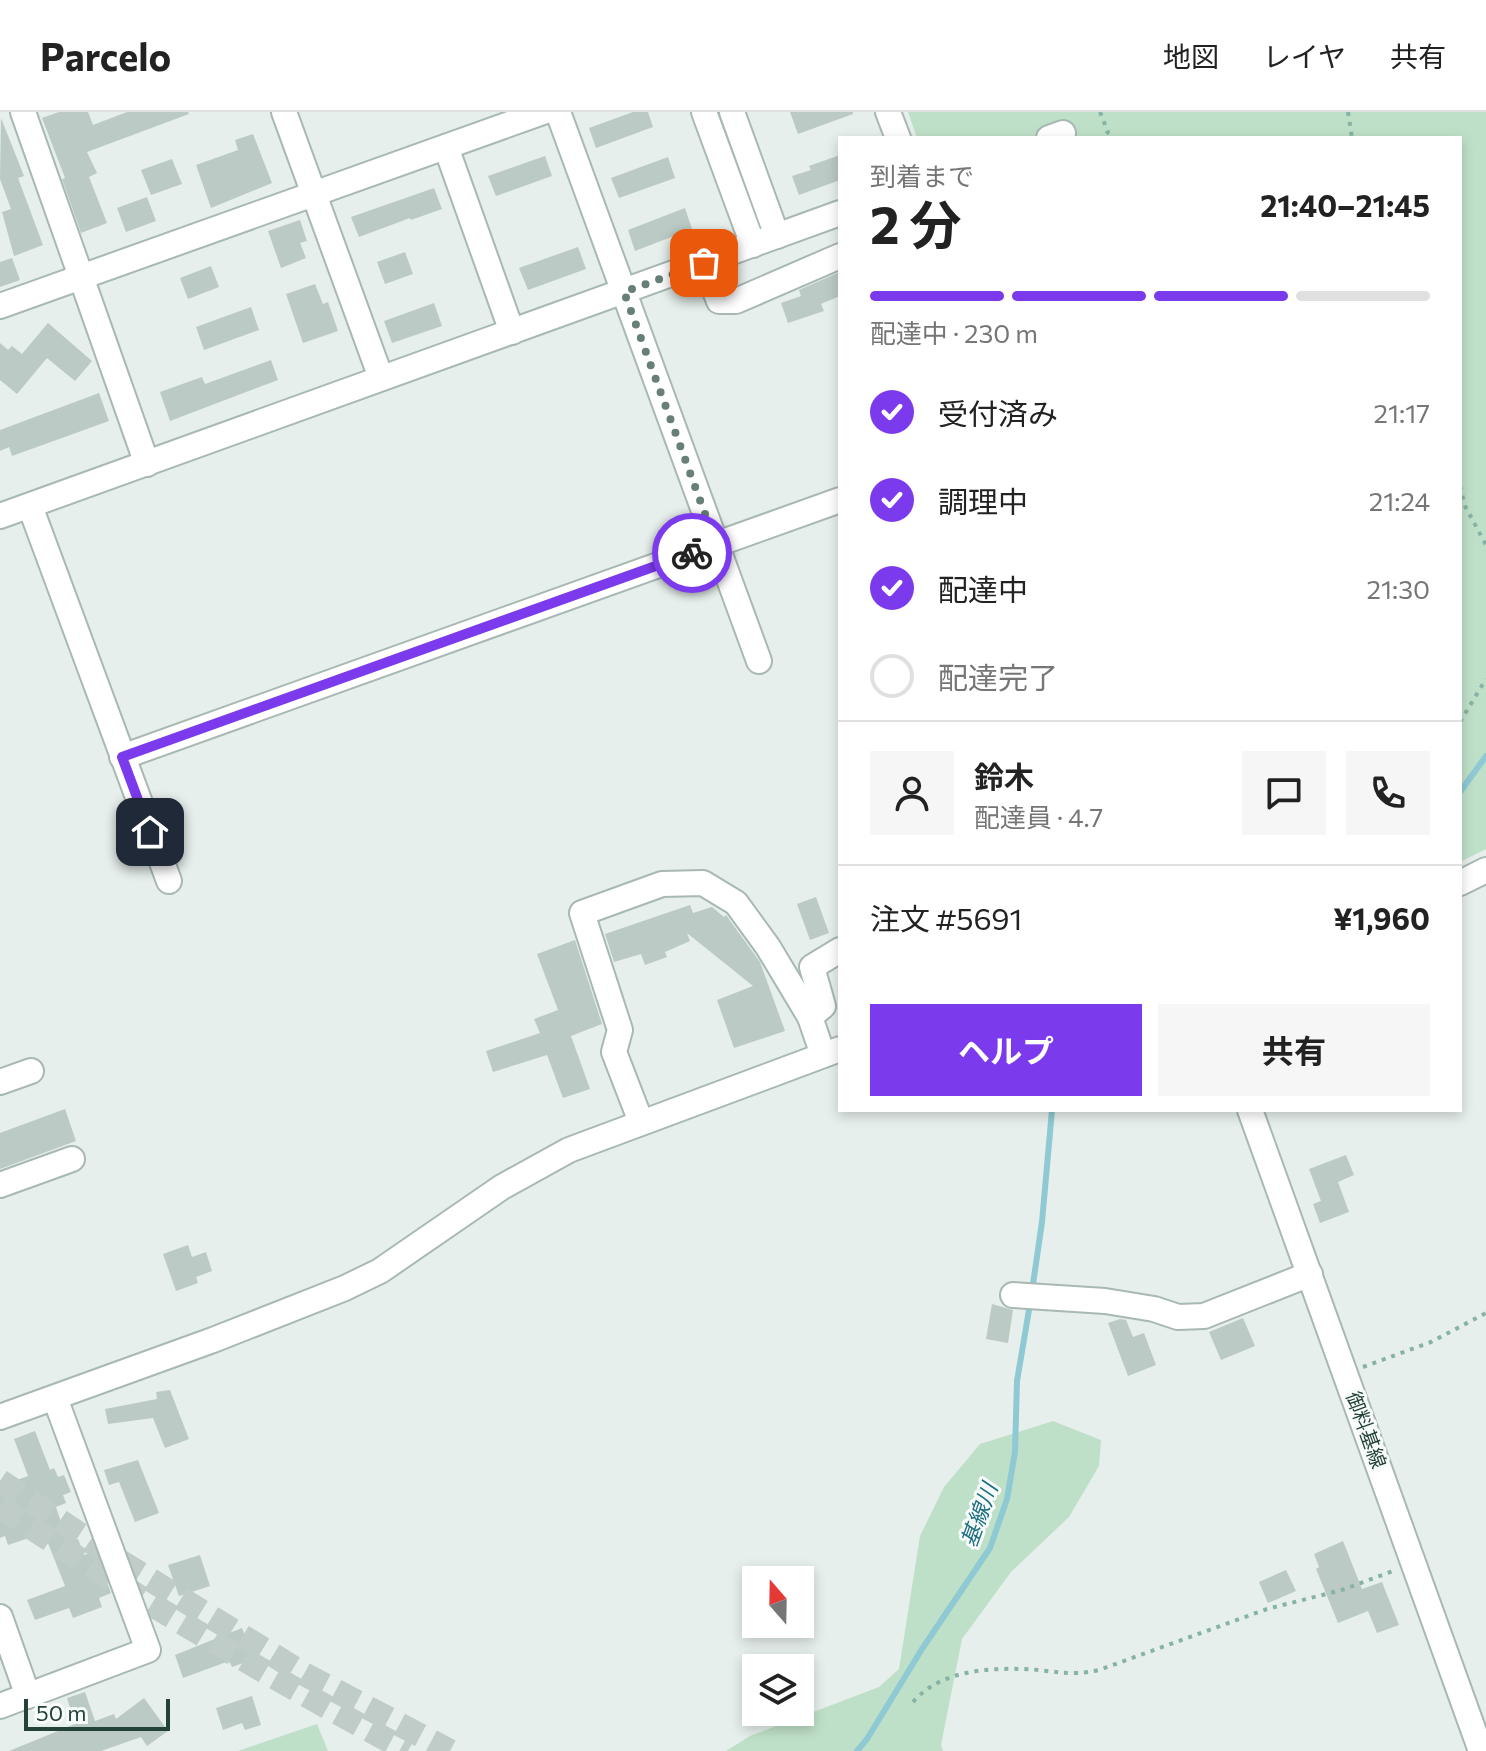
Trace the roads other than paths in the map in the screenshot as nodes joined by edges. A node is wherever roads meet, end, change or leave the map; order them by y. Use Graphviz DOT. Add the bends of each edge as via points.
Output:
graph roads {
  1 [pos="23,112"];
  2 [pos="284,112"];
  3 [pos="543,112"];
  4 [pos="558,112"];
  5 [pos="704,112"];
  6 [pos="732,112"];
  7 [pos="888,112"];
  8 [pos="897,136"];
  9 [pos="446,147"];
  10 [pos="314,194"];
  11 [pos="838,214"];
  12 [pos="777,236"];
  13 [pos="753,245"];
  14 [pos="838,257"];
  15 [pos="704,263"];
  16 [pos="79,276"];
  17 [pos="624,292"];
  18 [pos="0,306"];
  19 [pos="512,332"];
  20 [pos="381,378"];
  21 [pos="147,464"];
  22 [pos="838,501"];
  23 [pos="30,506"];
  24 [pos="0,516"];
  25 [pos="716,544"];
  26 [pos="759,661"];
  27 [pos="122,757"];
  28 [pos="1486,870"];
  29 [pos="169,881"];
  30 [pos="1462,882"];
  31 [pos="838,951"];
  32 [pos="810,1017"];
  33 [pos="831,1052"];
  34 [pos="31,1071"];
  35 [pos="0,1082"];
  36 [pos="1251,1112"];
  37 [pos="641,1122"];
  38 [pos="72,1159"];
  39 [pos="0,1185"];
  40 [pos="1310,1274"];
  41 [pos="1013,1295"];
  42 [pos="55,1398"];
  43 [pos="2,1409"];
  44 [pos="0,1617"];
  45 [pos="28,1696"];
  46 [pos="0,1706"];
  47 [pos="1481,1751"];
  1 -- 16 [label="street"];
  2 -- 10 [label="street"];
  3 -- 9 [label="street"];
  4 -- 17 [label="street"];
  5 -- 13 [label="street"];
  6 -- 12 [label="street"];
  7 -- 8 [label="street"];
  9 -- 10 [label="street"];
  9 -- 19 [label="street"];
  10 -- 16 [label="street"];
  10 -- 20 [label="street"];
  11 -- 12 [label="street"];
  12 -- 13 [label="street"];
  13 -- 15 [label="street"];
  14 -- 15 [label="street" via="736,301 719,301"];
  15 -- 17 [label="street"];
  16 -- 18 [label="street"];
  16 -- 21 [label="street"];
  17 -- 19 [label="street"];
  17 -- 25 [label="street"];
  19 -- 20 [label="street"];
  20 -- 21 [label="street"];
  21 -- 23 [label="street"];
  22 -- 25 [label="street"];
  23 -- 24 [label="street"];
  23 -- 27 [label="street"];
  25 -- 26 [label="street"];
  25 -- 27 [label="street"];
  27 -- 29 [label="street"];
  28 -- 30 [label="street"];
  31 -- 32 [label="street" via="812,967 823,1006"];
  32 -- 33 [label="street"];
  32 -- 37 [label="street" via="736,903 703,883 662,884 582,913 620,1030 614,1052"];
  33 -- 37 [label="street"];
  34 -- 35 [label="street"];
  36 -- 40 [label="street, 御料基線"];
  37 -- 42 [label="street" via="532,1169 380,1271 294,1309"];
  38 -- 39 [label="street"];
  40 -- 41 [label="street" via="1204,1316 1178,1317 1105,1301"];
  40 -- 47 [label="street, 御料基線"];
  42 -- 43 [label="street"];
  42 -- 45 [label="street" via="148,1650"];
  44 -- 45 [label="street"];
  45 -- 46 [label="street"];
}
